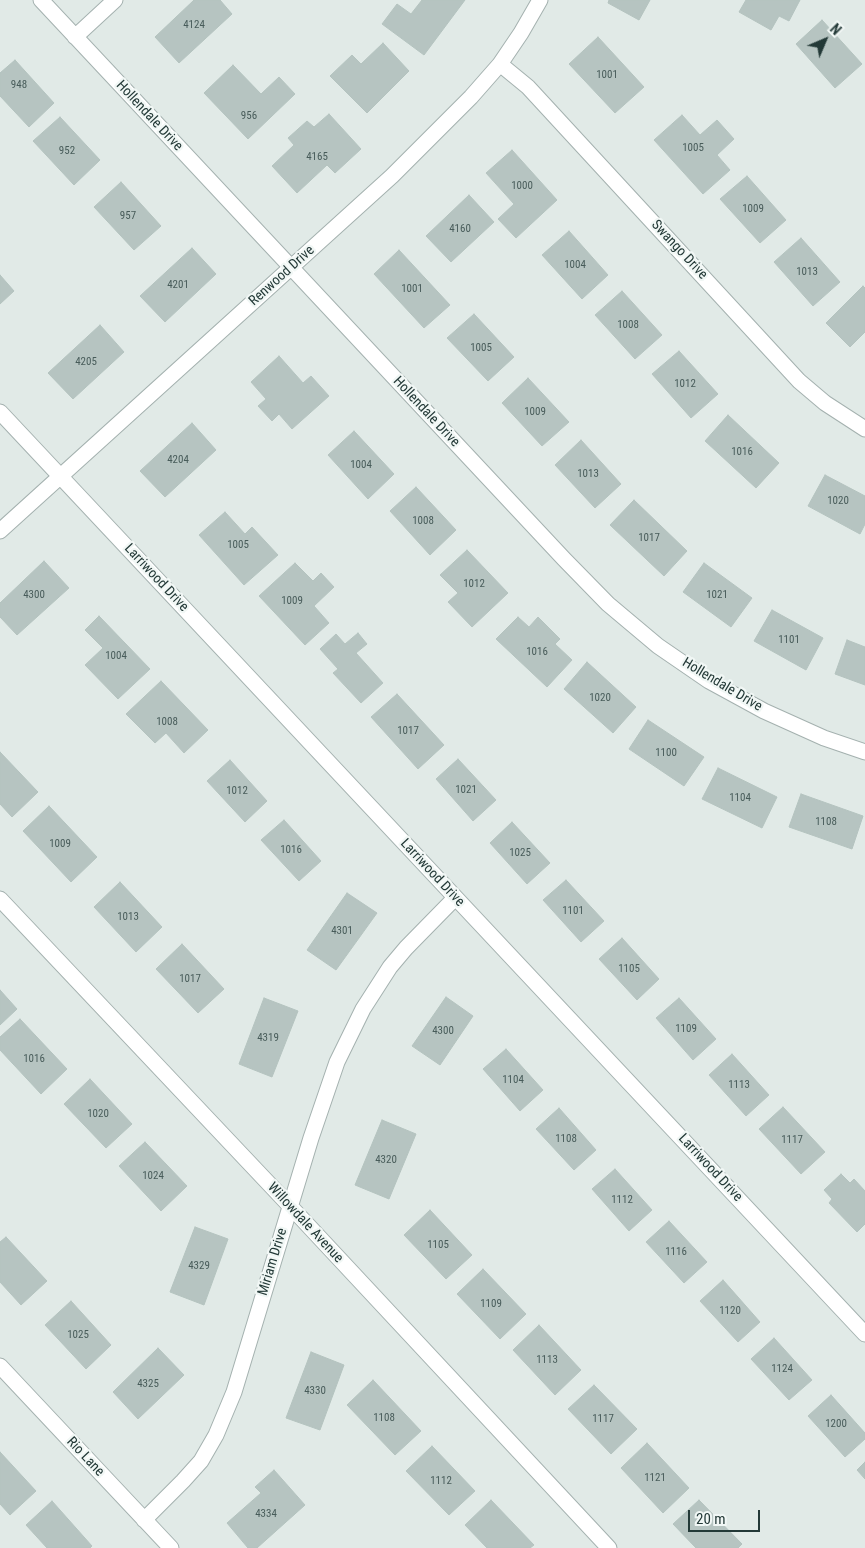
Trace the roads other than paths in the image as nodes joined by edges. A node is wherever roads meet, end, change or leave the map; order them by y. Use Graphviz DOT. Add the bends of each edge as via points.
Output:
graph roads {
  1 [pos="41,0"];
  2 [pos="115,0"];
  3 [pos="540,0"];
  4 [pos="75,37"];
  5 [pos="500,64"];
  6 [pos="291,267"];
  7 [pos="0,412"];
  8 [pos="865,429"];
  9 [pos="60,476"];
  10 [pos="0,531"];
  11 [pos="865,752"];
  12 [pos="455,898"];
  13 [pos="0,899"];
  14 [pos="290,1206"];
  15 [pos="865,1334"];
  16 [pos="0,1366"];
  17 [pos="144,1520"];
  18 [pos="171,1548"];
  19 [pos="609,1548"];
  1 -- 4 [label="street, Hollendale Drive"];
  2 -- 4 [label="street"];
  3 -- 5 [label="street, Renwood Drive"];
  4 -- 6 [label="street, Hollendale Drive"];
  5 -- 6 [label="street, Renwood Drive" via="392,176"];
  5 -- 8 [label="street, Swango Drive" via="528,86 799,381"];
  6 -- 9 [label="street, Renwood Drive"];
  6 -- 11 [label="street, Hollendale Drive" via="608,604 658,646 709,680 824,738"];
  7 -- 9 [label="street, Larriwood Drive"];
  9 -- 10 [label="street, Renwood Drive"];
  9 -- 12 [label="street, Larriwood Drive"];
  12 -- 14 [label="street, Miriam Drive" via="390,967 363,1009 337,1062"];
  12 -- 15 [label="street, Larriwood Drive"];
  13 -- 14 [label="street, Willowdale Avenue"];
  14 -- 17 [label="street, Miriam Drive" via="234,1392 216,1434 201,1461"];
  14 -- 19 [label="street, Willowdale Avenue"];
  16 -- 17 [label="street, Rio Lane"];
  17 -- 18 [label="street, Rio Lane"];
}
